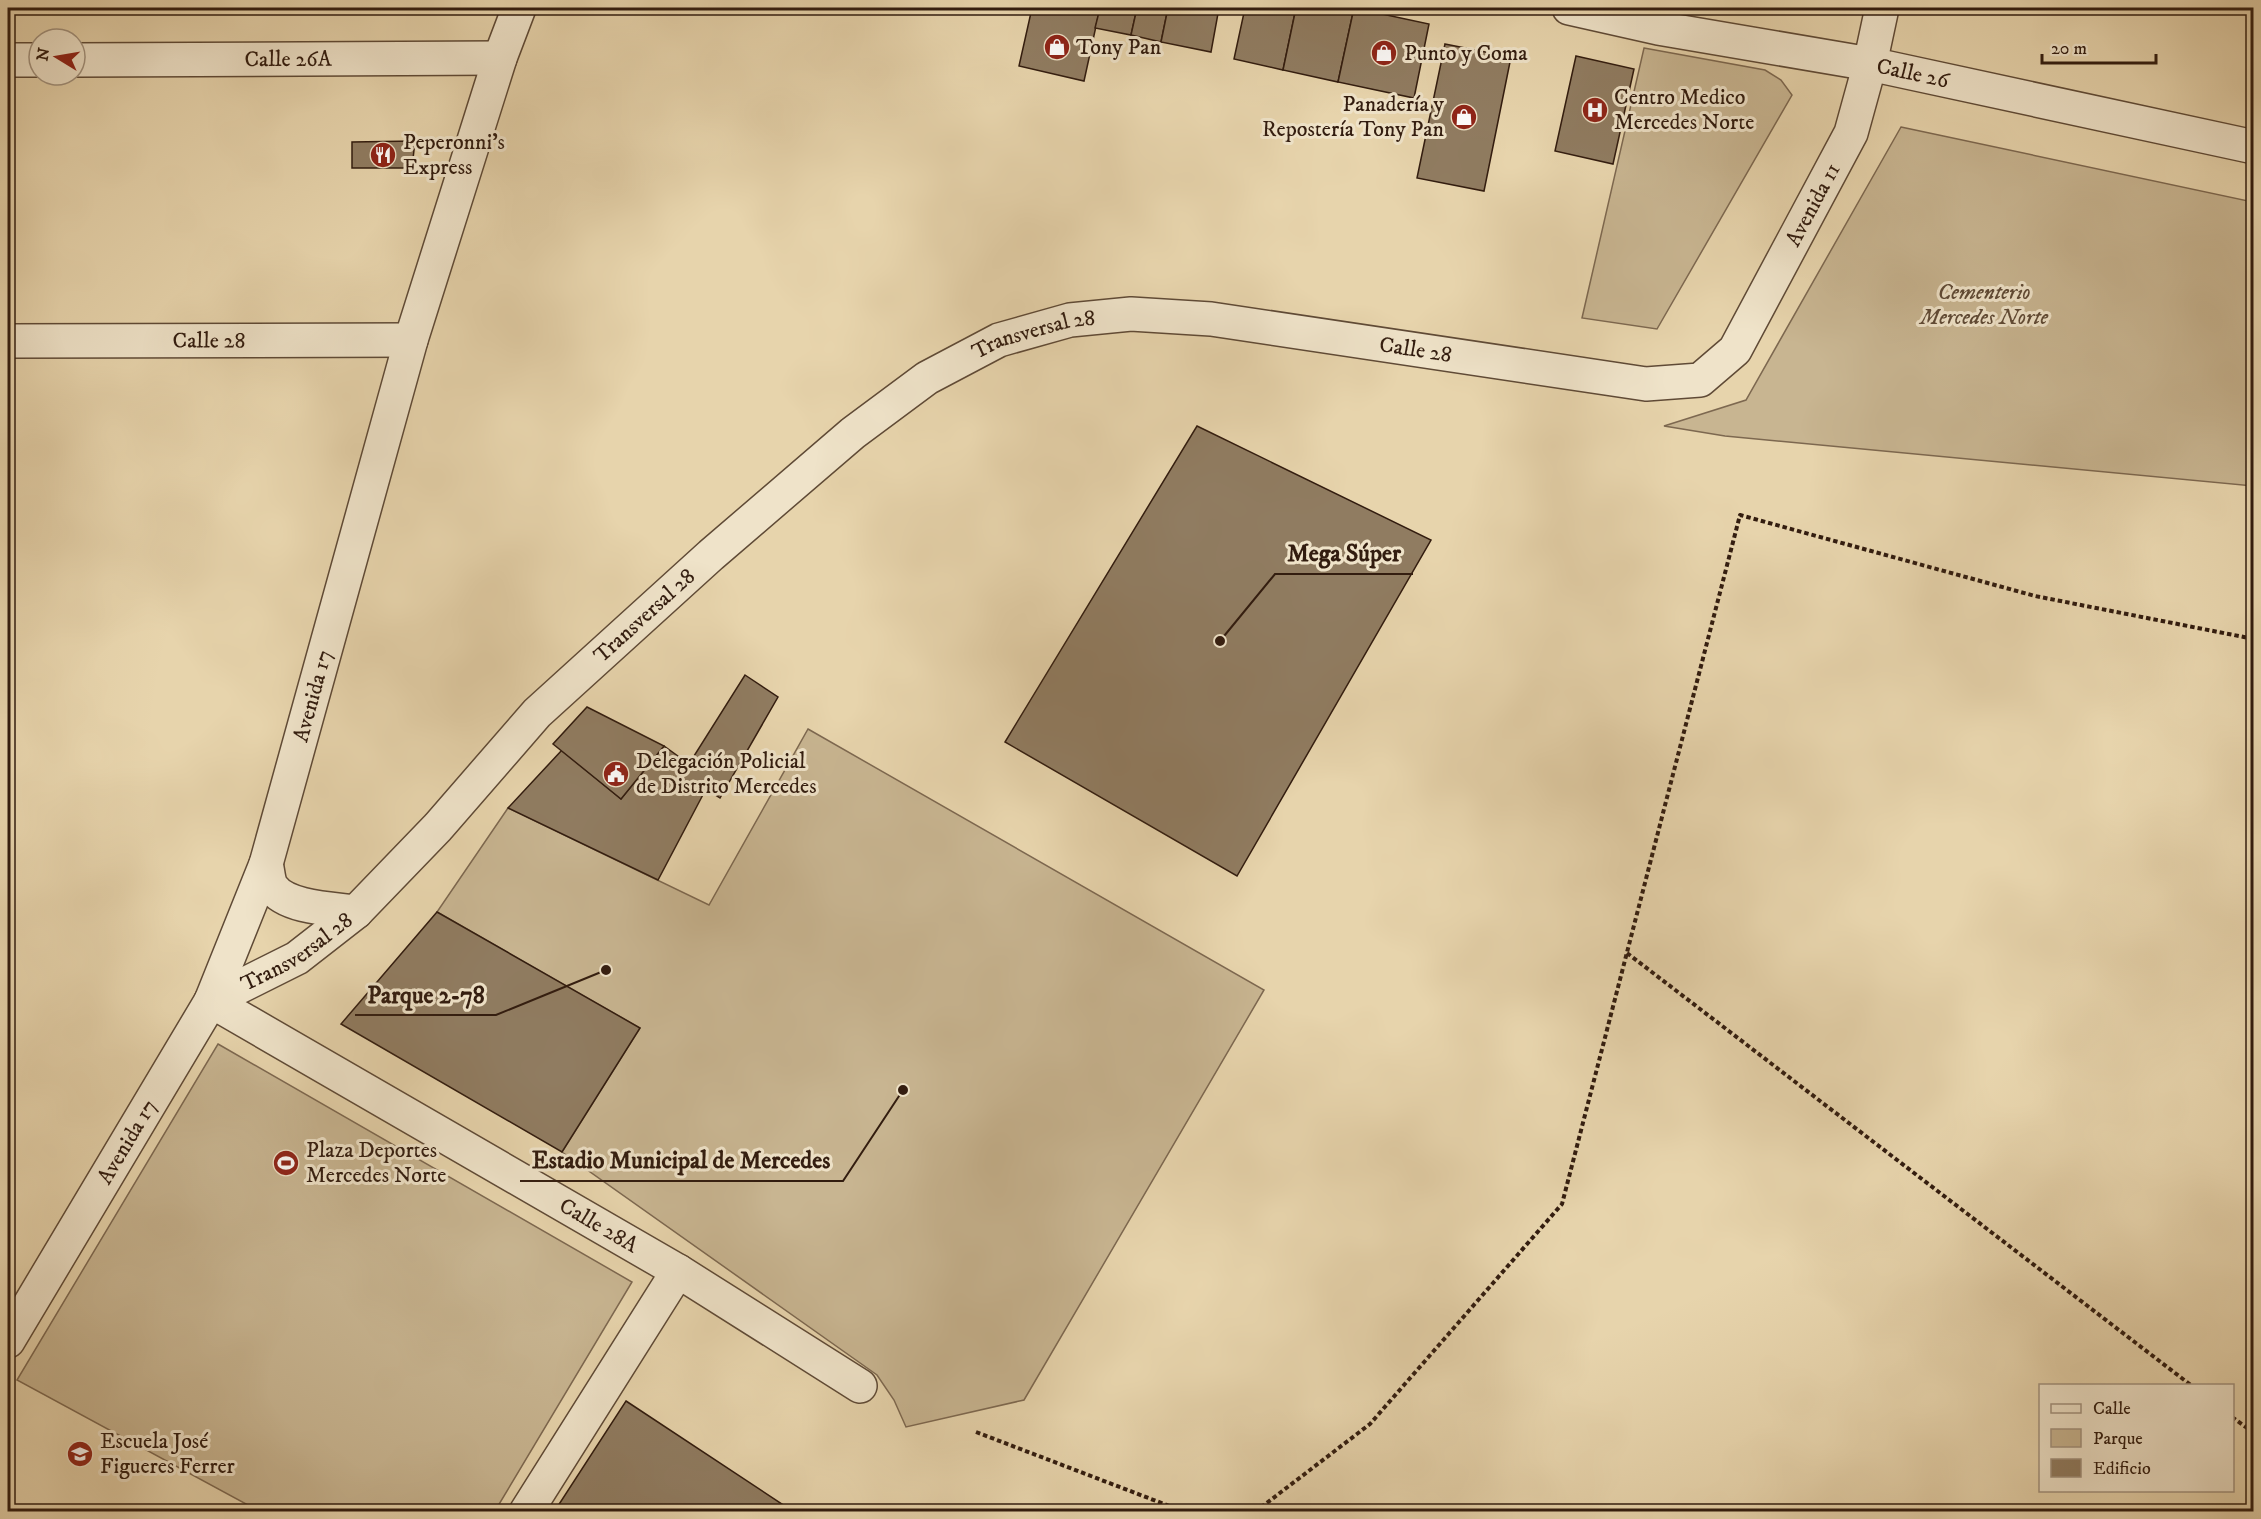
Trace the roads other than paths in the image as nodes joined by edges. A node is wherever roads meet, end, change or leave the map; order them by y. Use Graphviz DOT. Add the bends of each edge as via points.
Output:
graph roads {
  1 [pos="519,8"];
  2 [pos="1569,8"];
  3 [pos="1882,8"];
  4 [pos="500,58"];
  5 [pos="8,60"];
  6 [pos="27,60"];
  7 [pos="87,60"];
  8 [pos="1870,64"];
  9 [pos="2253,147"];
  10 [pos="1131,314"];
  11 [pos="411,340"];
  12 [pos="8,341"];
  13 [pos="1700,380"];
  14 [pos="266,864"];
  15 [pos="356,912"];
  16 [pos="211,1001"];
  17 [pos="678,1271"];
  18 [pos="8,1341"];
  19 [pos="860,1386"];
  20 [pos="526,1512"];
  1 -- 4 [label="street, Avenida 17"];
  2 -- 8 [label="street, Calle 26" via="1658,28"];
  3 -- 8 [label="street, Avenida 11"];
  4 -- 7 [label="street, Calle 26A"];
  4 -- 11 [label="street, Avenida 17"];
  5 -- 6 [label="street"];
  8 -- 9 [label="street, Calle 26"];
  8 -- 13 [label="street, Avenida 11" via="1851,134 1735,350"];
  10 -- 13 [label="street, Calle 28" via="1211,319 1646,384"];
  10 -- 15 [label="street, Transversal 28" via="1070,321 999,340 927,378 853,433 537,713 438,827"];
  11 -- 12 [label="street, Calle 28"];
  11 -- 14 [label="street, Avenida 17"];
  14 -- 15 [label="street" via="272,887 286,899"];
  14 -- 16 [label="street, Avenida 17"];
  15 -- 16 [label="street, Transversal 28" via="297,958"];
  16 -- 17 [label="street, Calle 28A"];
  16 -- 18 [label="street, Avenida 17"];
  17 -- 19 [label="street, Calle 28A"];
  17 -- 20 [label="street"];
}
